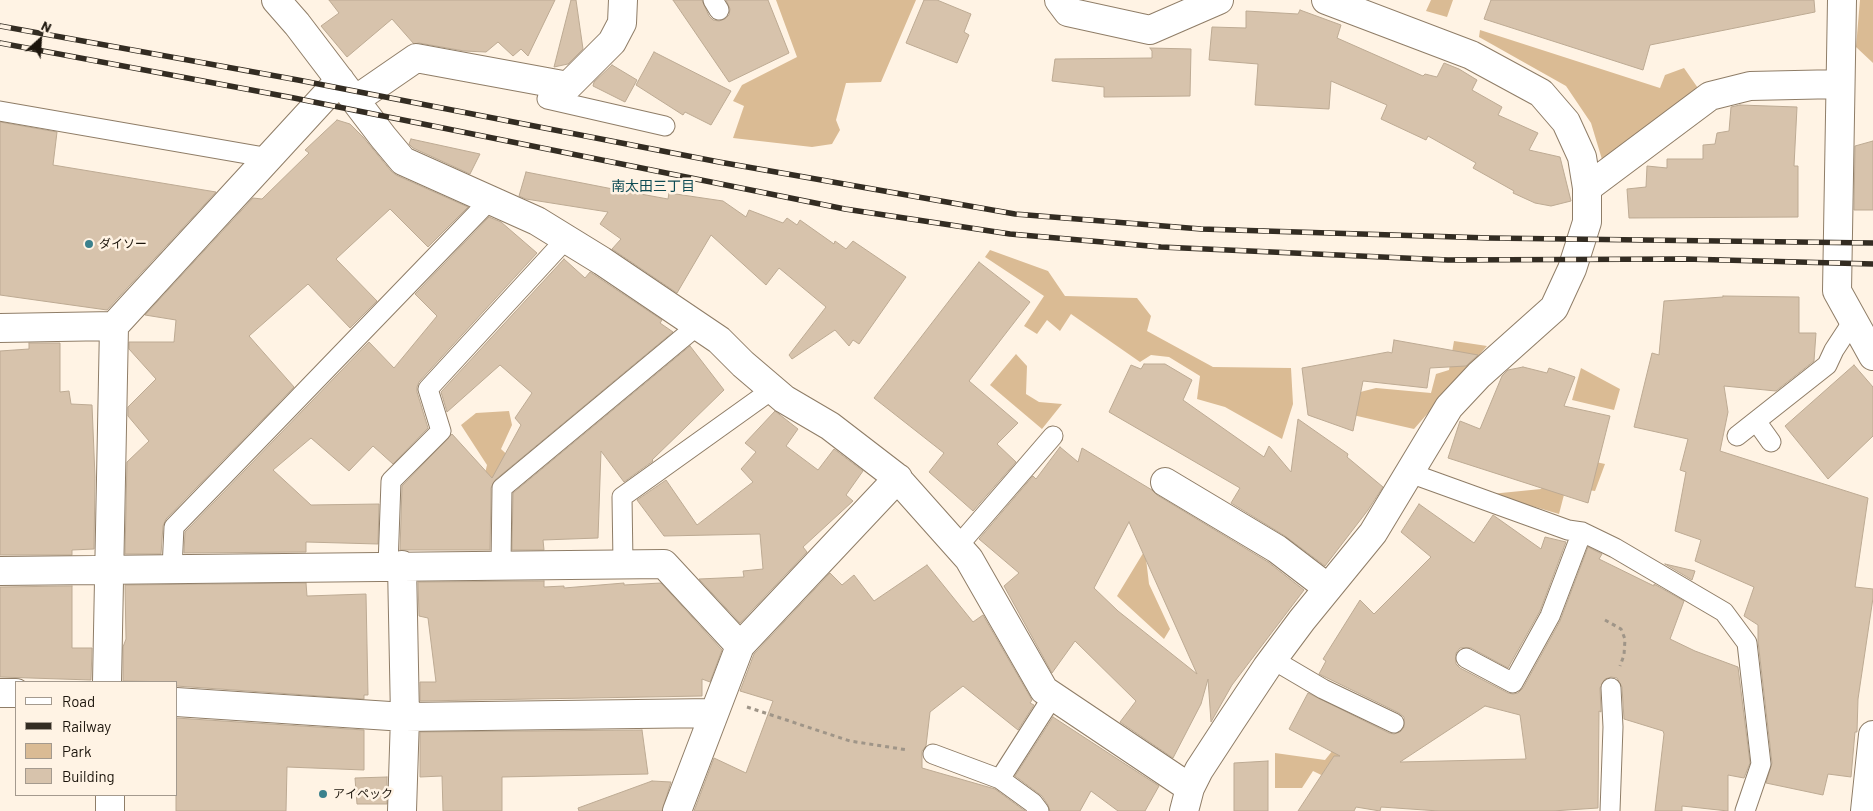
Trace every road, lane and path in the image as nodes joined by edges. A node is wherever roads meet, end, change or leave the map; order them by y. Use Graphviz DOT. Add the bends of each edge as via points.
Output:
graph roads {
  1 [pos="276,0"];
  2 [pos="624,0"];
  3 [pos="1059,0"];
  4 [pos="1219,0"];
  5 [pos="1326,0"];
  6 [pos="1842,0"];
  7 [pos="552,83"];
  8 [pos="1840,84"];
  9 [pos="347,90"];
  10 [pos="0,111"];
  11 [pos="665,126"];
  12 [pos="270,158"];
  13 [pos="1588,188"];
  14 [pos="490,200"];
  15 [pos="566,239"];
  16 [pos="1853,321"];
  17 [pos="114,326"];
  18 [pos="697,326"];
  19 [pos="0,328"];
  20 [pos="1873,356"];
  21 [pos="772,389"];
  22 [pos="1756,421"];
  23 [pos="1053,436"];
  24 [pos="1737,436"];
  25 [pos="1771,442"];
  26 [pos="1410,473"];
  27 [pos="898,478"];
  28 [pos="1165,482"];
  29 [pos="1582,532"];
  30 [pos="958,546"];
  31 [pos="622,564"];
  32 [pos="395,565"];
  33 [pos="501,565"];
  34 [pos="172,568"];
  35 [pos="108,569"];
  36 [pos="0,571"];
  37 [pos="1328,588"];
  38 [pos="1605,620"];
  39 [pos="740,646"];
  40 [pos="1466,658"];
  41 [pos="1272,659"];
  42 [pos="107,681"];
  43 [pos="1611,688"];
  44 [pos="0,693"];
  45 [pos="15,694"];
  46 [pos="1053,696"];
  47 [pos="178,702"];
  48 [pos="717,706"];
  49 [pos="405,717"];
  50 [pos="1394,723"];
  51 [pos="1873,734"];
  52 [pos="933,754"];
  53 [pos="1000,779"];
  54 [pos="110,796"];
  55 [pos="1187,799"];
  56 [pos="110,811"];
  57 [pos="402,811"];
  58 [pos="677,811"];
  59 [pos="1039,811"];
  60 [pos="1610,811"];
  61 [pos="1745,811"];
  62 [pos="1864,811"];
  1 -- 9 [label="street"];
  2 -- 7 [label="street" via="622,23 612,42 568,86"];
  3 -- 4 [label="street" via="1068,12 1150,30"];
  5 -- 13 [label="street" via="1471,55 1541,93 1566,122 1582,157"];
  6 -- 8 [label="street"];
  7 -- 9 [label="street" via="416,58"];
  7 -- 11 [label="lane" via="547,99"];
  8 -- 13 [label="street" via="1750,86 1710,96"];
  8 -- 16 [label="street" via="1837,291"];
  9 -- 12 [label="street"];
  9 -- 14 [label="street" via="403,161"];
  10 -- 12 [label="lane"];
  12 -- 17 [label="street"];
  13 -- 26 [label="street" via="1587,222 1572,269 1554,308 1479,375 1449,407"];
  14 -- 15 [label="street" via="537,221"];
  14 -- 34 [label="lane" via="174,527"];
  15 -- 18 [label="street"];
  15 -- 32 [label="lane" via="428,389 441,431 391,482"];
  16 -- 20 [label="street"];
  16 -- 22 [label="lane" via="1827,365"];
  17 -- 19 [label="street"];
  17 -- 35 [label="street"];
  18 -- 21 [label="street" via="719,340"];
  18 -- 33 [label="lane" via="502,488"];
  21 -- 27 [label="street" via="830,426"];
  21 -- 31 [label="lane" via="622,497"];
  22 -- 24 [label="lane"];
  22 -- 25 [label="lane"];
  23 -- 30 [label="lane"];
  26 -- 29 [label="lane" via="1568,530"];
  26 -- 37 [label="street" via="1372,533"];
  27 -- 30 [label="street"];
  27 -- 39 [label="street"];
  28 -- 37 [label="street" via="1277,549"];
  29 -- 40 [label="lane" via="1550,616 1513,683"];
  29 -- 61 [label="lane" via="1724,612 1747,643 1761,764"];
  30 -- 46 [label="street" via="969,558 1044,690"];
  31 -- 33 [label="street"];
  31 -- 39 [label="street" via="664,564"];
  32 -- 33 [label="street"];
  32 -- 34 [label="street"];
  32 -- 49 [label="street"];
  34 -- 35 [label="street"];
  35 -- 36 [label="street"];
  35 -- 42 [label="street"];
  37 -- 41 [label="street"];
  38 -- 43 [label="path" via="1621,629 1625,639 1624,655"];
  39 -- 48 [label="street"];
  41 -- 50 [label="lane" via="1323,689"];
  41 -- 55 [label="street" via="1199,770"];
  43 -- 60 [label="lane"];
  44 -- 45 [label="street"];
  46 -- 53 [label="lane"];
  46 -- 55 [label="street"];
  47 -- 49 [label="street"];
  48 -- 49 [label="street"];
  48 -- 52 [label="path" via="850,740"];
  48 -- 58 [label="street"];
  49 -- 57 [label="street"];
  51 -- 62 [label="street"];
  52 -- 53 [label="lane"];
  53 -- 59 [label="lane"];
  54 -- 56 [label="street"];
}
